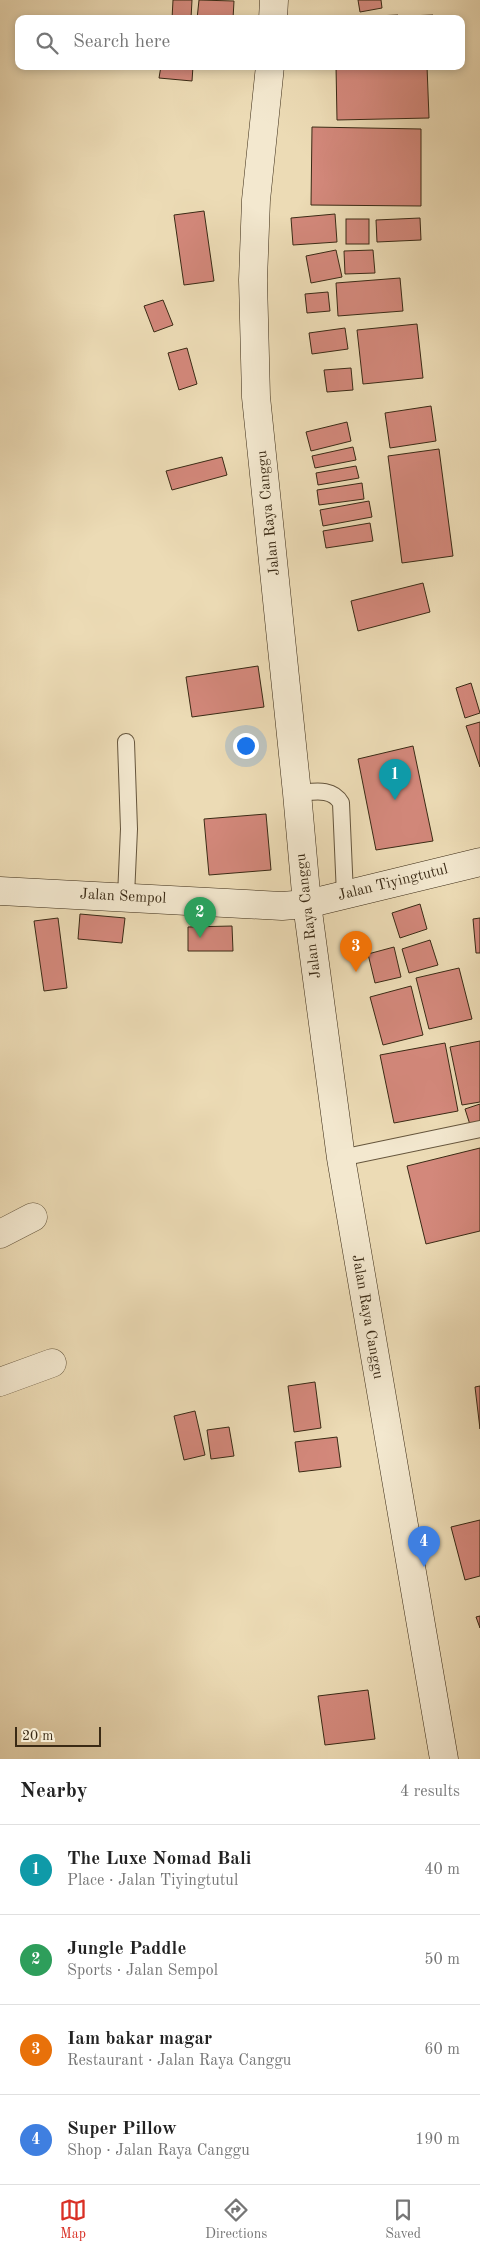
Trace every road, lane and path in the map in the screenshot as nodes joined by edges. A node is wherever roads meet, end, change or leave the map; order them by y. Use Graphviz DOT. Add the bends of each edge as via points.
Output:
graph roads {
  1 [pos="274,0"];
  2 [pos="273,15"];
  3 [pos="270,70"];
  4 [pos="126,742"];
  5 [pos="297,792"];
  6 [pos="480,862"];
  7 [pos="0,891"];
  8 [pos="346,895"];
  9 [pos="126,896"];
  10 [pos="306,904"];
  11 [pos="480,1130"];
  12 [pos="341,1158"];
  13 [pos="33,1217"];
  14 [pos="0,1234"];
  15 [pos="52,1363"];
  16 [pos="0,1382"];
  17 [pos="444,1759"];
  1 -- 2 [label="main road"];
  3 -- 5 [label="main road, Jalan Raya Canggu" via="256,200 253,280 256,397"];
  4 -- 9 [label="lane" via="129,830"];
  5 -- 8 [label="lane" via="330,792 341,803"];
  5 -- 10 [label="main road, Jalan Raya Canggu"];
  6 -- 8 [label="main road, Jalan Tiyingtutul"];
  7 -- 9 [label="main road, Jalan Sempol"];
  8 -- 10 [label="main road, Jalan Tiyingtutul"];
  9 -- 10 [label="main road, Jalan Sempol" via="282,906"];
  10 -- 12 [label="main road, Jalan Raya Canggu"];
  11 -- 12 [label="lane"];
  12 -- 17 [label="main road, Jalan Raya Canggu"];
  13 -- 14 [label="main road"];
  15 -- 16 [label="main road"];
}
